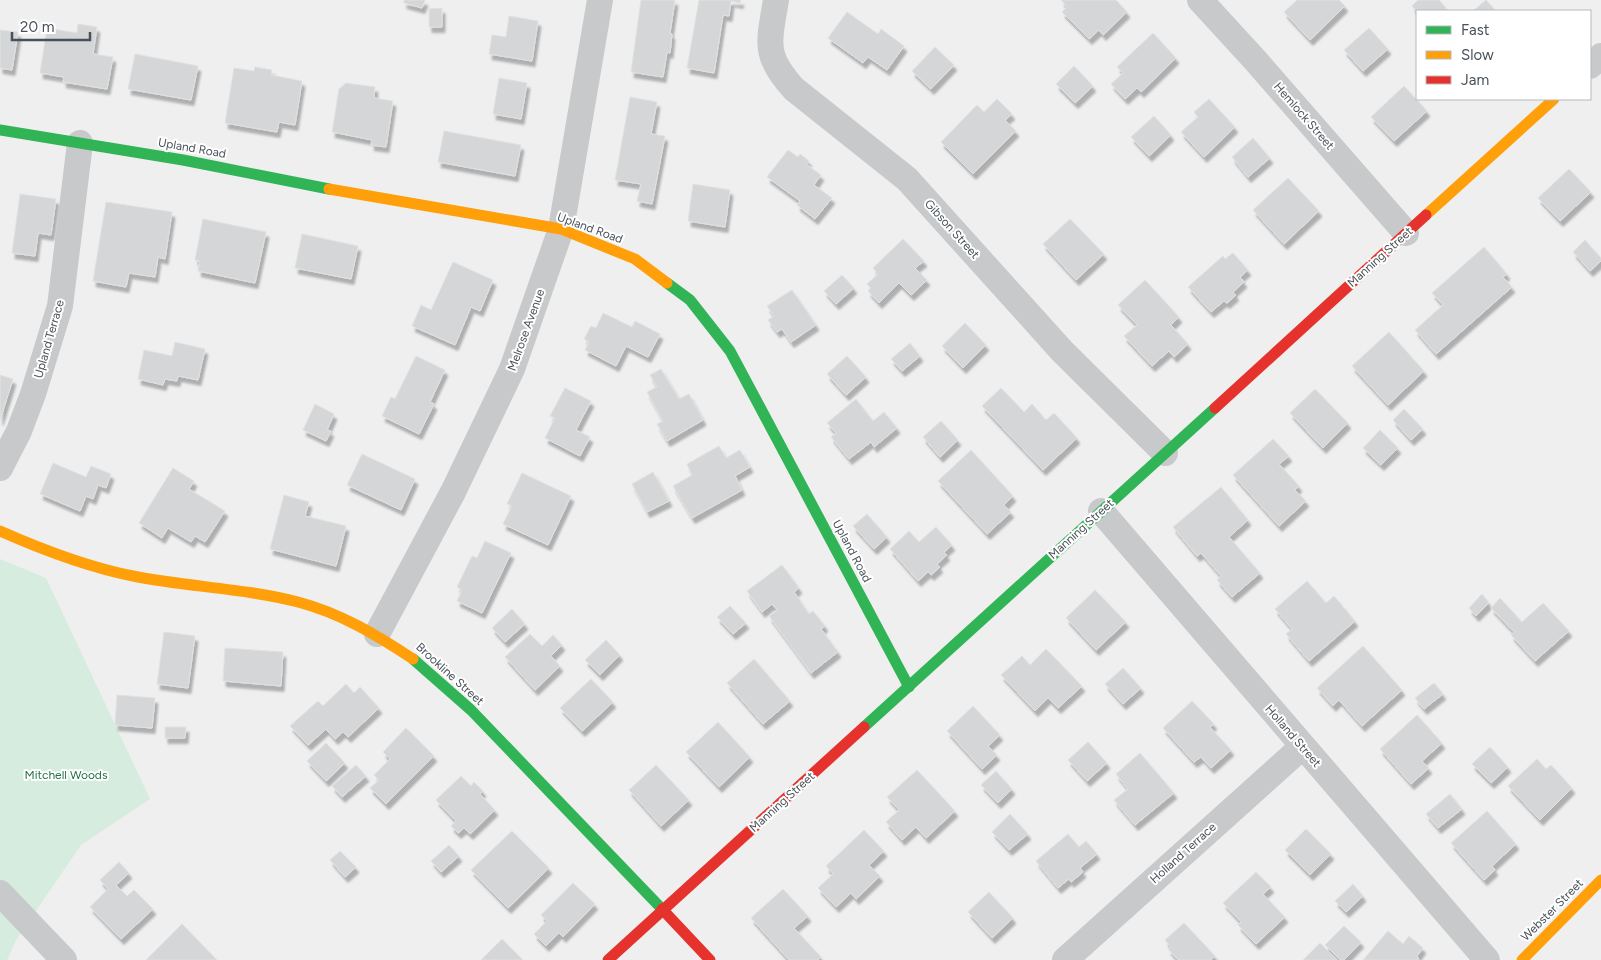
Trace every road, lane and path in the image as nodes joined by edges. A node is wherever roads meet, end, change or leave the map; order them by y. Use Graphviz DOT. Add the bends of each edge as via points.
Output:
graph roads {
  1 [pos="600,0"];
  2 [pos="776,0"];
  3 [pos="1200,0"];
  4 [pos="1601,56"];
  5 [pos="1591,65"];
  6 [pos="1553,100"];
  7 [pos="0,130"];
  8 [pos="80,143"];
  9 [pos="562,229"];
  10 [pos="1406,233"];
  11 [pos="1165,453"];
  12 [pos="0,468"];
  13 [pos="1101,511"];
  14 [pos="0,531"];
  15 [pos="376,634"];
  16 [pos="909,687"];
  17 [pos="1302,747"];
  18 [pos="1601,880"];
  19 [pos="0,893"];
  20 [pos="663,910"];
  21 [pos="64,960"];
  22 [pos="608,960"];
  23 [pos="710,960"];
  24 [pos="1064,960"];
  25 [pos="1487,960"];
  26 [pos="1522,960"];
  1 -- 9 [label="street, Melrose Avenue"];
  2 -- 11 [label="street, Gibson Street" via="769,41 771,57 778,72 794,89 907,178 1062,351"];
  3 -- 10 [label="street, Hemlock Street"];
  4 -- 5 [label="street"];
  6 -- 10 [label="street, Manning Street"];
  7 -- 8 [label="street, Upland Road"];
  8 -- 9 [label="street, Upland Road"];
  8 -- 12 [label="street, Upland Terrace" via="60,306 33,394"];
  9 -- 15 [label="street, Melrose Avenue" via="512,369 453,492"];
  9 -- 16 [label="street, Upland Road" via="635,259 690,300 730,351"];
  10 -- 11 [label="street, Manning Street"];
  11 -- 13 [label="street, Manning Street"];
  13 -- 16 [label="street, Manning Street"];
  13 -- 17 [label="street, Holland Street"];
  14 -- 15 [label="street, Brookline Street" via="51,553 120,574 286,600 316,608"];
  15 -- 20 [label="street, Brookline Street" via="411,656 468,707"];
  16 -- 20 [label="street, Manning Street"];
  17 -- 24 [label="street, Holland Terrace"];
  17 -- 25 [label="street, Holland Street"];
  18 -- 26 [label="street, Webster Street"];
  19 -- 21 [label="street"];
  20 -- 22 [label="street, Manning Street"];
  20 -- 23 [label="street, Brookline Street"];
}
